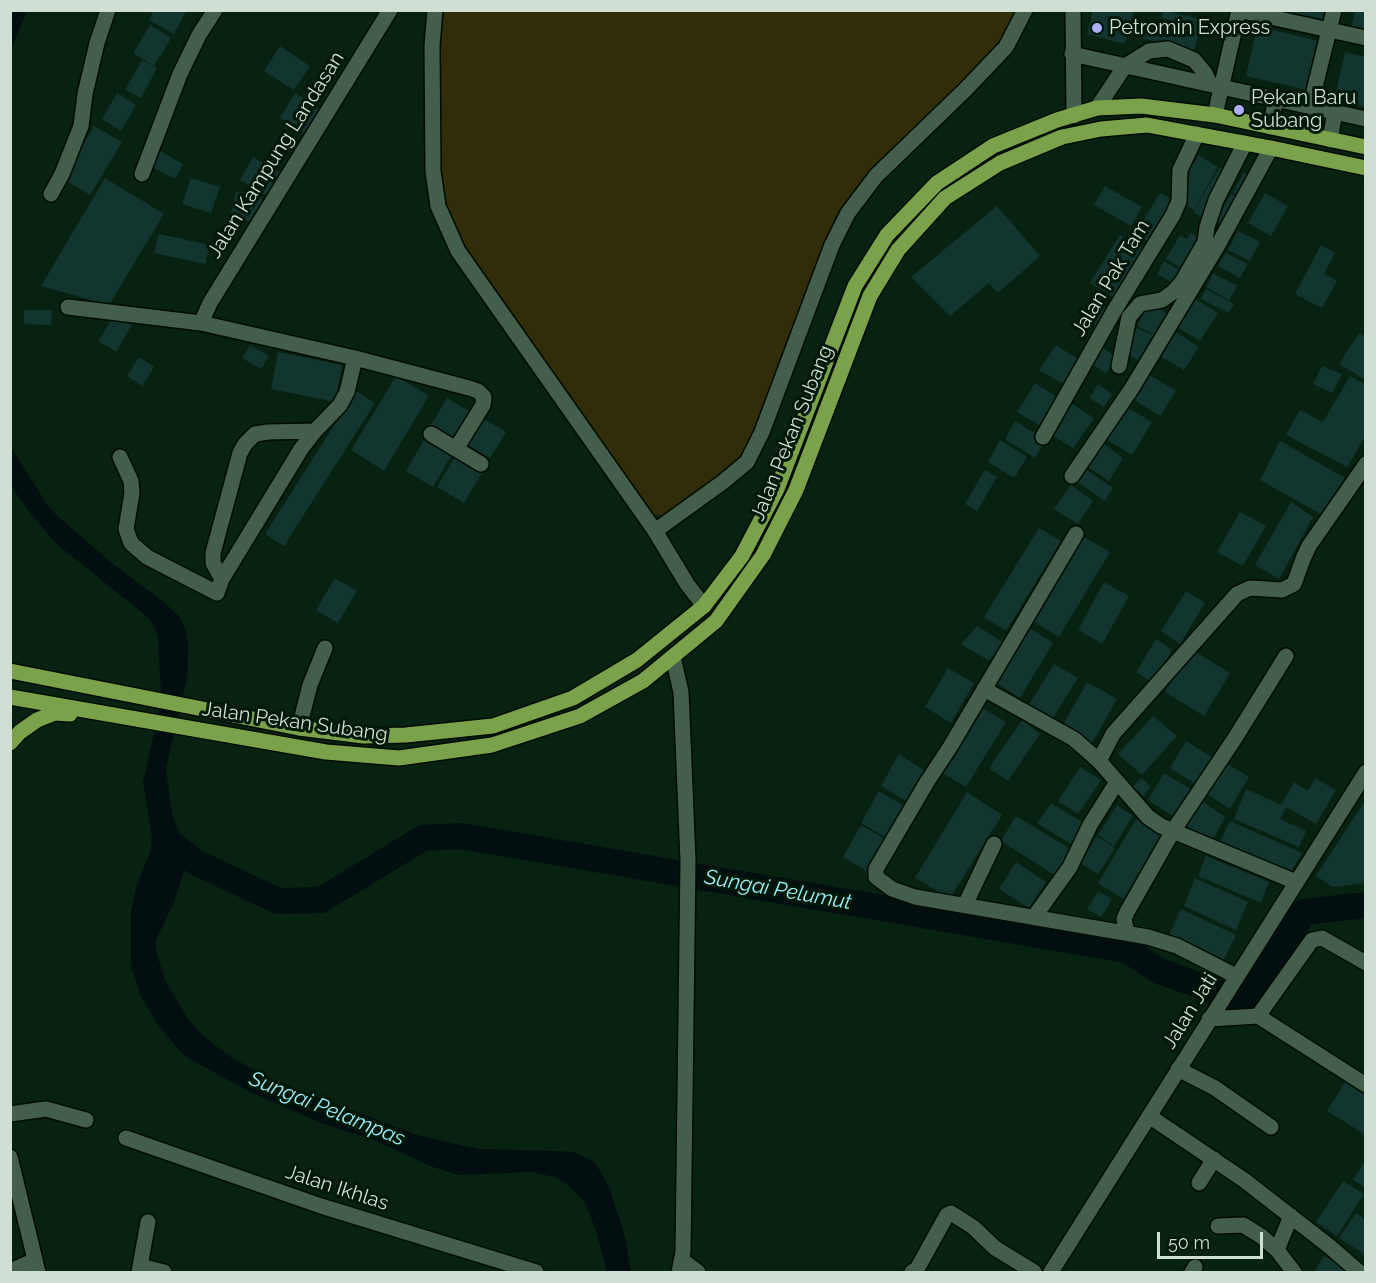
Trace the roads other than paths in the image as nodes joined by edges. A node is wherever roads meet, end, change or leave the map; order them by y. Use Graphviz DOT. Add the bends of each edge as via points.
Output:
graph roads {
  1 [pos="108,10"];
  2 [pos="215,10"];
  3 [pos="390,10"];
  4 [pos="435,10"];
  5 [pos="1025,10"];
  6 [pos="1073,10"];
  7 [pos="1334,10"];
  8 [pos="1239,11"];
  9 [pos="1329,30"];
  10 [pos="1365,38"];
  11 [pos="1072,54"];
  12 [pos="1125,66"];
  13 [pos="1216,86"];
  14 [pos="1276,99"];
  15 [pos="1310,107"];
  16 [pos="1097,108"];
  17 [pos="1335,112"];
  18 [pos="1215,115"];
  19 [pos="1074,116"];
  20 [pos="1365,119"];
  21 [pos="1270,127"];
  22 [pos="1197,134"];
  23 [pos="1330,140"];
  24 [pos="1245,143"];
  25 [pos="1271,147"];
  26 [pos="1365,147"];
  27 [pos="1365,168"];
  28 [pos="142,174"];
  29 [pos="51,194"];
  30 [pos="68,307"];
  31 [pos="201,323"];
  32 [pos="355,358"];
  33 [pos="1119,366"];
  34 [pos="315,431"];
  35 [pos="431,434"];
  36 [pos="1043,437"];
  37 [pos="456,449"];
  38 [pos="120,457"];
  39 [pos="481,464"];
  40 [pos="1365,464"];
  41 [pos="1072,477"];
  42 [pos="655,531"];
  43 [pos="1076,534"];
  44 [pos="222,579"];
  45 [pos="704,606"];
  46 [pos="325,648"];
  47 [pos="1286,656"];
  48 [pos="673,657"];
  49 [pos="11,674"];
  50 [pos="984,689"];
  51 [pos="10,697"];
  52 [pos="115,715"];
  53 [pos="299,728"];
  54 [pos="10,743"];
  55 [pos="1099,761"];
  56 [pos="1365,772"];
  57 [pos="1117,782"];
  58 [pos="1173,831"];
  59 [pos="994,844"];
  60 [pos="1296,882"];
  61 [pos="965,905"];
  62 [pos="1034,917"];
  63 [pos="1127,933"];
  64 [pos="1365,963"];
  65 [pos="1235,978"];
  66 [pos="1258,1017"];
  67 [pos="1209,1019"];
  68 [pos="1178,1069"];
  69 [pos="1365,1085"];
  70 [pos="10,1114"];
  71 [pos="1149,1116"];
  72 [pos="86,1120"];
  73 [pos="1271,1127"];
  74 [pos="126,1138"];
  75 [pos="10,1157"];
  76 [pos="1214,1159"];
  77 [pos="1199,1183"];
  78 [pos="1291,1216"];
  79 [pos="148,1222"];
  80 [pos="1218,1226"];
  81 [pos="1277,1250"];
  82 [pos="37,1266"];
  83 [pos="681,1266"];
  84 [pos="139,1269"];
  85 [pos="1059,1270"];
  86 [pos="10,1271"];
  87 [pos="164,1272"];
  88 [pos="536,1272"];
  89 [pos="698,1272"];
  90 [pos="912,1272"];
  91 [pos="1034,1272"];
  92 [pos="1294,1272"];
  93 [pos="1359,1272"];
  1 -- 29 [label="street" via="85,94 81,126"];
  2 -- 28 [label="street" via="180,74"];
  3 -- 31 [label="street, Jalan Kampung Landasan"];
  4 -- 42 [label="street" via="433,171 438,206 458,251"];
  5 -- 42 [label="street" via="1006,47 876,176 848,213 747,462"];
  6 -- 11 [label="street"];
  7 -- 9 [label="street"];
  8 -- 9 [label="street"];
  8 -- 13 [label="street"];
  9 -- 10 [label="street"];
  9 -- 15 [label="street"];
  11 -- 12 [label="street"];
  11 -- 19 [label="street"];
  12 -- 13 [label="street"];
  12 -- 13 [label="street" via="1149,51 1168,49 1194,60"];
  12 -- 16 [label="street"];
  13 -- 14 [label="street"];
  13 -- 18 [label="street"];
  14 -- 15 [label="street"];
  14 -- 21 [label="street"];
  15 -- 17 [label="street"];
  16 -- 18 [label="main road, Jalan Pekan Subang" via="1142,106"];
  16 -- 19 [label="main road, Jalan Pekan Subang"];
  17 -- 20 [label="street"];
  17 -- 23 [label="street"];
  18 -- 21 [label="main road, Jalan Pekan Subang"];
  19 -- 45 [label="main road, Jalan Pekan Subang" via="993,146 937,183 887,235 855,286 777,489 742,556"];
  21 -- 23 [label="main road, Jalan Pekan Subang"];
  22 -- 24 [label="main road, Jalan Pekan Subang"];
  22 -- 36 [label="street, Jalan Pak Tam" via="1180,170 1179,201 1173,215"];
  22 -- 48 [label="main road, Jalan Pekan Subang" via="1146,125 1062,137 1000,163 945,198 898,250 870,296 796,490 763,555 716,621"];
  23 -- 26 [label="main road, Jalan Pekan Subang"];
  24 -- 25 [label="main road, Jalan Pekan Subang"];
  24 -- 33 [label="street" via="1216,200 1205,242 1182,282 1162,300 1140,304 1129,317"];
  25 -- 27 [label="main road, Jalan Pekan Subang"];
  25 -- 41 [label="street" via="1218,245 1132,388"];
  30 -- 31 [label="street"];
  31 -- 32 [label="street"];
  32 -- 34 [label="street" via="340,405"];
  32 -- 37 [label="street" via="478,391 484,397 483,405"];
  34 -- 44 [label="street"];
  34 -- 44 [label="street" via="255,434 245,444 213,553"];
  35 -- 37 [label="street"];
  37 -- 39 [label="street"];
  38 -- 44 [label="street" via="131,481 126,530 135,548 216,593"];
  40 -- 55 [label="street" via="1309,546 1294,584 1282,590 1250,588 1237,594 1113,734"];
  42 -- 45 [label="street"];
  43 -- 50 [label="street"];
  45 -- 53 [label="main road, Jalan Pekan Subang" via="637,660 573,698 493,726 364,736"];
  46 -- 53 [label="street"];
  47 -- 58 [label="street"];
  48 -- 52 [label="main road, Jalan Pekan Subang" via="643,681 580,716 492,745 399,758 326,752"];
  48 -- 83 [label="street" via="681,692 688,860"];
  49 -- 53 [label="main road, Jalan Pekan Subang"];
  50 -- 55 [label="street" via="1074,739"];
  50 -- 61 [label="street" via="875,874 892,890"];
  51 -- 52 [label="main road"];
  52 -- 54 [label="main road" via="55,713 37,720"];
  55 -- 57 [label="street"];
  56 -- 60 [label="street, Jalan Jati"];
  57 -- 58 [label="street" via="1148,817"];
  57 -- 62 [label="street" via="1070,867"];
  58 -- 60 [label="street"];
  58 -- 63 [label="street" via="1127,912"];
  59 -- 61 [label="street"];
  60 -- 65 [label="street, Jalan Jati"];
  61 -- 62 [label="street"];
  62 -- 63 [label="street"];
  63 -- 65 [label="street" via="1177,946"];
  64 -- 66 [label="street" via="1316,938"];
  65 -- 67 [label="street, Jalan Jati"];
  66 -- 67 [label="street"];
  66 -- 69 [label="street"];
  67 -- 68 [label="street, Jalan Jati"];
  68 -- 71 [label="street, Jalan Jati"];
  68 -- 73 [label="street" via="1215,1088"];
  70 -- 72 [label="street" via="46,1109"];
  71 -- 76 [label="street"];
  71 -- 85 [label="street, Jalan Jati"];
  74 -- 88 [label="street, Jalan Ikhlas" via="321,1206"];
  75 -- 82 [label="street"];
  76 -- 77 [label="street"];
  76 -- 78 [label="street"];
  78 -- 81 [label="street"];
  78 -- 93 [label="street"];
  79 -- 84 [label="street"];
  80 -- 81 [label="street" via="1243,1225"];
  81 -- 92 [label="street"];
  82 -- 86 [label="street"];
  83 -- 89 [label="street"];
  84 -- 87 [label="street"];
  90 -- 91 [label="street" via="951,1213 974,1227 995,1248"];
}
